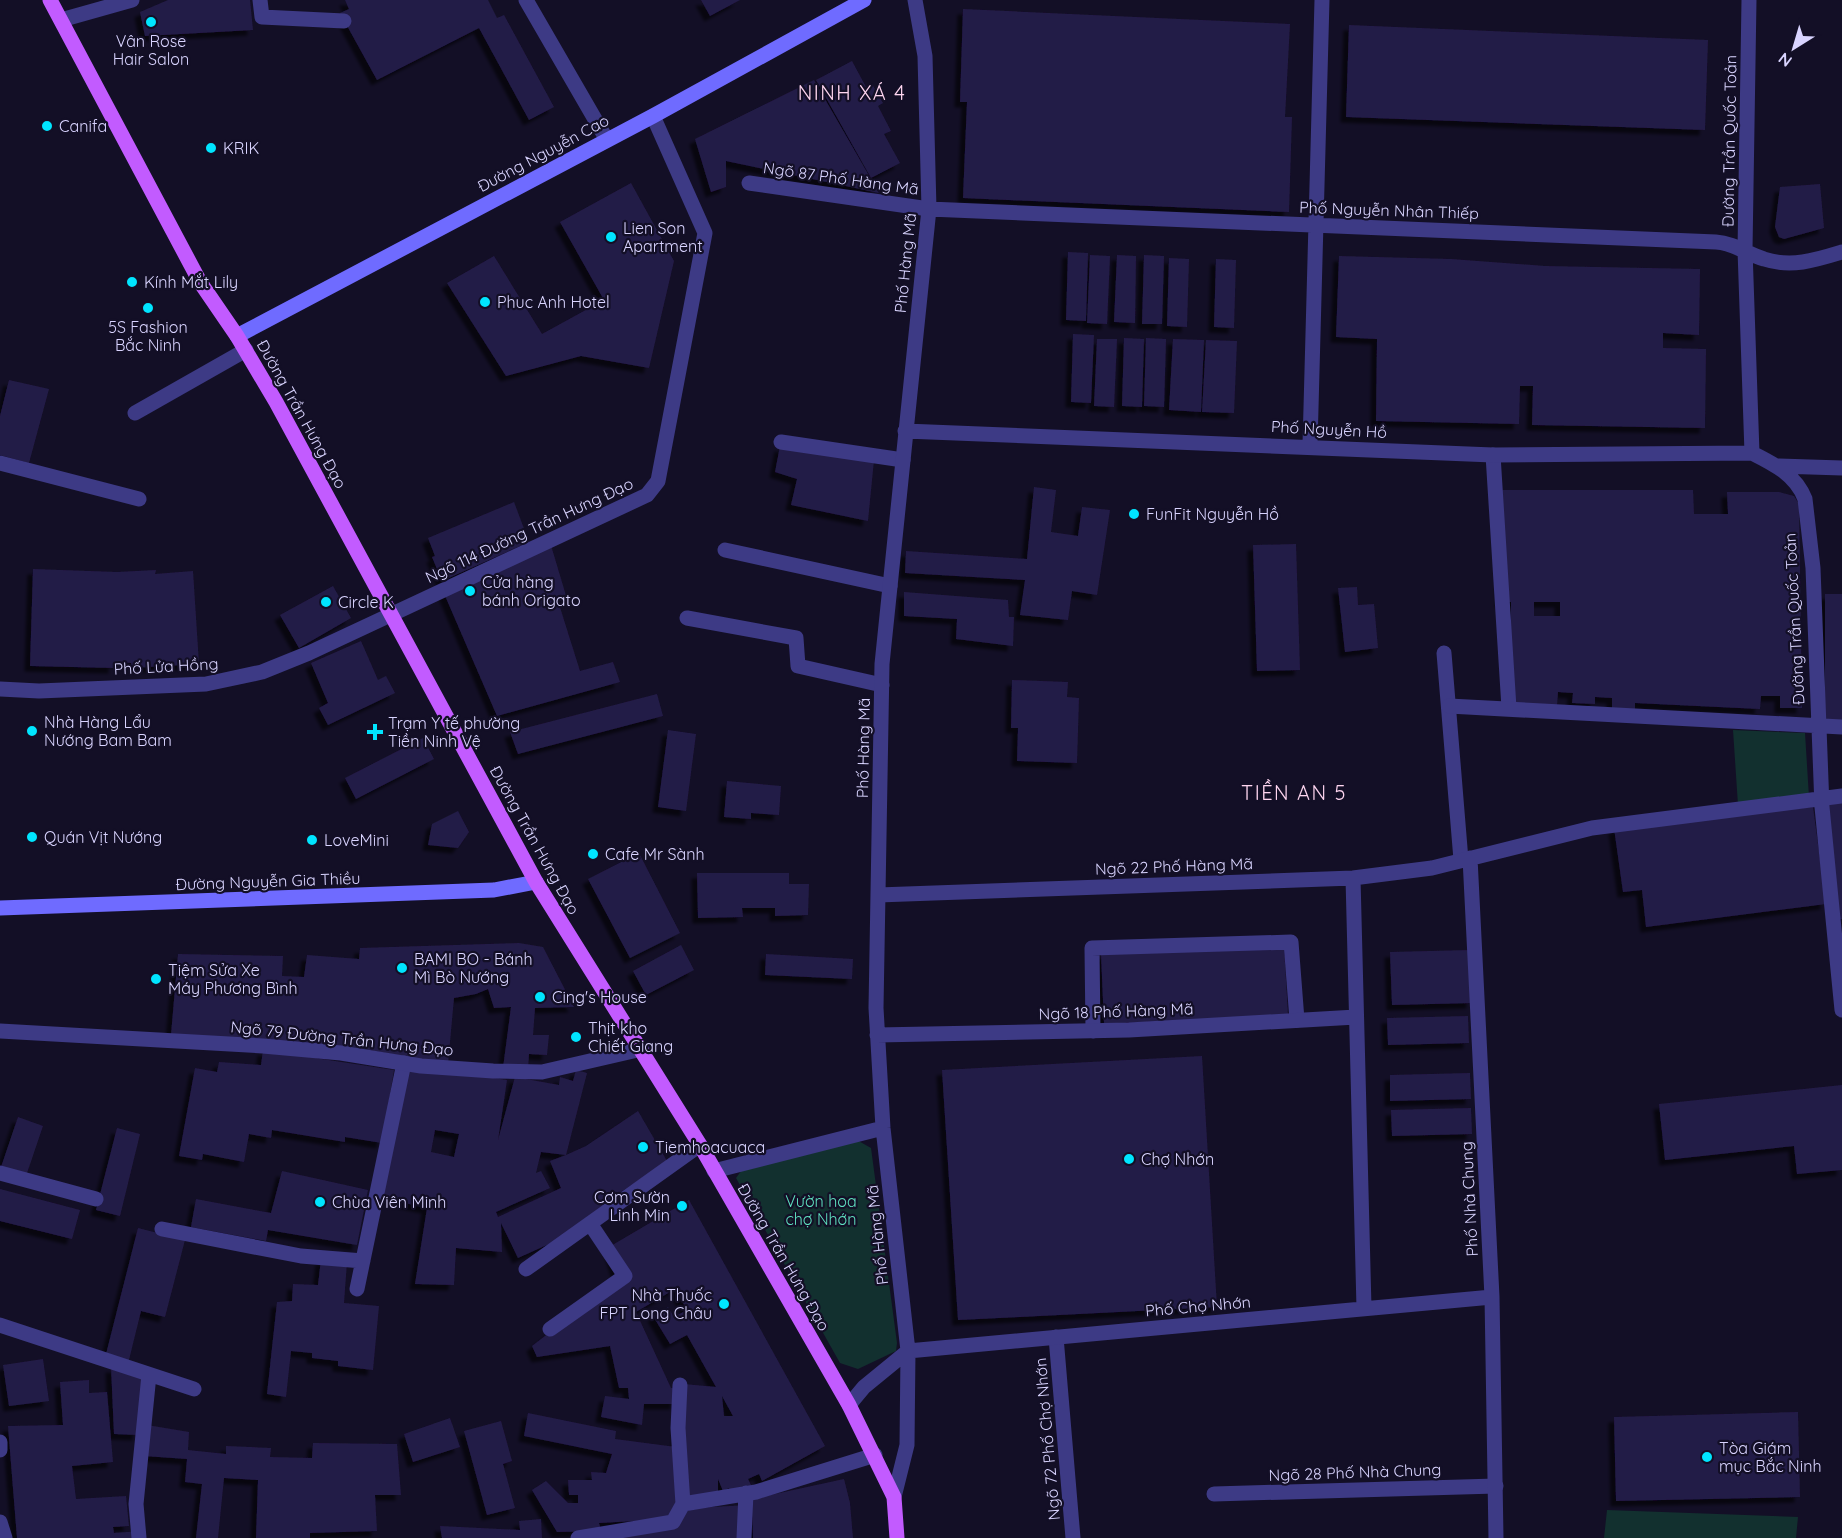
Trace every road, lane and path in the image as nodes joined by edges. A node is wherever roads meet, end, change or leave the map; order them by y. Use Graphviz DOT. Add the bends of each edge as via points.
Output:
graph roads {
  1 [pos="50,0"];
  2 [pos="132,0"];
  3 [pos="260,0"];
  4 [pos="526,0"];
  5 [pos="864,0"];
  6 [pos="915,0"];
  7 [pos="1322,0"];
  8 [pos="1749,0"];
  9 [pos="61,20"];
  10 [pos="344,21"];
  11 [pos="653,116"];
  12 [pos="607,140"];
  13 [pos="749,183"];
  14 [pos="929,209"];
  15 [pos="1316,225"];
  16 [pos="1744,250"];
  17 [pos="1842,252"];
  18 [pos="237,336"];
  19 [pos="246,350"];
  20 [pos="135,413"];
  21 [pos="905,431"];
  22 [pos="781,442"];
  23 [pos="1310,446"];
  24 [pos="1752,453"];
  25 [pos="1492,455"];
  26 [pos="903,460"];
  27 [pos="0,463"];
  28 [pos="1779,466"];
  29 [pos="1842,468"];
  30 [pos="139,499"];
  31 [pos="725,550"];
  32 [pos="890,586"];
  33 [pos="392,615"];
  34 [pos="687,618"];
  35 [pos="1444,653"];
  36 [pos="882,685"];
  37 [pos="0,689"];
  38 [pos="1449,706"];
  39 [pos="1509,708"];
  40 [pos="1817,727"];
  41 [pos="1842,727"];
  42 [pos="1842,796"];
  43 [pos="1822,799"];
  44 [pos="1466,859"];
  45 [pos="1353,878"];
  46 [pos="536,882"];
  47 [pos="878,895"];
  48 [pos="0,908"];
  49 [pos="1842,1010"];
  50 [pos="1356,1017"];
  51 [pos="1297,1020"];
  52 [pos="0,1031"];
  53 [pos="1093,1031"];
  54 [pos="877,1035"];
  55 [pos="642,1049"];
  56 [pos="404,1063"];
  57 [pos="884,1128"];
  58 [pos="700,1145"];
  59 [pos="714,1171"];
  60 [pos="0,1173"];
  61 [pos="96,1199"];
  62 [pos="591,1225"];
  63 [pos="162,1229"];
  64 [pos="363,1261"];
  65 [pos="526,1269"];
  66 [pos="357,1288"];
  67 [pos="1492,1297"];
  68 [pos="1364,1308"];
  69 [pos="0,1325"];
  70 [pos="550,1329"];
  71 [pos="1056,1337"];
  72 [pos="908,1351"];
  73 [pos="149,1375"];
  74 [pos="680,1385"];
  75 [pos="194,1389"];
  76 [pos="849,1405"];
  77 [pos="0,1442"];
  78 [pos="0,1450"];
  79 [pos="875,1455"];
  80 [pos="1496,1486"];
  81 [pos="746,1493"];
  82 [pos="1214,1494"];
  83 [pos="894,1497"];
  84 [pos="683,1504"];
  85 [pos="0,1522"];
  86 [pos="5,1538"];
  87 [pos="139,1538"];
  88 [pos="578,1538"];
  89 [pos="744,1538"];
  90 [pos="897,1538"];
  91 [pos="1073,1538"];
  92 [pos="1496,1538"];
  1 -- 9 [label="main road, Đường Trần Hưng Đạo"];
  2 -- 9 [label="street"];
  3 -- 10 [label="street" via="262,17"];
  4 -- 12 [label="street"];
  5 -- 11 [label="main road, Đường Nguyễn Cao"];
  6 -- 14 [label="street, Phố Hàng Mã" via="924,56"];
  7 -- 15 [label="street"];
  8 -- 16 [label="street, Đường Trần Quốc Toản"];
  9 -- 18 [label="main road, Đường Trần Hưng Đạo" via="200,282"];
  11 -- 12 [label="main road, Đường Nguyễn Cao"];
  11 -- 33 [label="street, Ngõ 114 Đường Trần Hưng Đạo" via="705,233 658,481 647,495"];
  12 -- 18 [label="main road, Đường Nguyễn Cao"];
  13 -- 14 [label="street, Ngõ 87 Phố Hàng Mã"];
  14 -- 15 [label="street, Phố Nguyễn Nhân Thiếp"];
  14 -- 21 [label="street, Phố Hàng Mã"];
  15 -- 16 [label="street, Phố Nguyễn Nhân Thiếp" via="1716,242"];
  15 -- 23 [label="street"];
  16 -- 17 [label="street, Phố Nguyễn Nhân Thiếp" via="1764,260 1792,264"];
  16 -- 24 [label="street, Đường Trần Quốc Toản"];
  18 -- 19 [label="main road, Đường Trần Hưng Đạo"];
  19 -- 20 [label="street"];
  19 -- 33 [label="main road, Đường Trần Hưng Đạo"];
  21 -- 23 [label="street, Phố Nguyễn Hồ"];
  21 -- 26 [label="street, Phố Hàng Mã"];
  22 -- 26 [label="street"];
  23 -- 25 [label="street, Phố Nguyễn Hồ"];
  24 -- 25 [label="street, Phố Nguyễn Hồ"];
  24 -- 28 [label="street, Đường Trần Quốc Toản"];
  25 -- 39 [label="street"];
  26 -- 32 [label="street, Phố Hàng Mã"];
  27 -- 30 [label="street"];
  28 -- 29 [label="street"];
  28 -- 40 [label="street, Đường Trần Quốc Toản" via="1801,489 1805,499 1813,568"];
  31 -- 32 [label="street"];
  32 -- 36 [label="street, Phố Hàng Mã"];
  33 -- 37 [label="street, Phố Lửa Hồng" via="283,664 231,680 134,687"];
  33 -- 46 [label="main road, Đường Trần Hưng Đạo"];
  34 -- 36 [label="street" via="796,638 798,666"];
  35 -- 38 [label="street, Phố Nhà Chung"];
  36 -- 47 [label="street, Phố Hàng Mã"];
  38 -- 39 [label="street"];
  38 -- 44 [label="street, Phố Nhà Chung"];
  39 -- 40 [label="street"];
  40 -- 41 [label="street"];
  40 -- 43 [label="street, Đường Trần Quốc Toản"];
  42 -- 43 [label="street, Ngõ 22 Phố Hàng Mã"];
  43 -- 44 [label="street, Ngõ 22 Phố Hàng Mã" via="1592,828"];
  43 -- 49 [label="street, Đường Trần Quốc Toản"];
  44 -- 45 [label="street, Ngõ 22 Phố Hàng Mã" via="1432,868"];
  44 -- 67 [label="street, Phố Nhà Chung"];
  45 -- 47 [label="street, Ngõ 22 Phố Hàng Mã"];
  45 -- 50 [label="street"];
  46 -- 48 [label="main road, Đường Nguyễn Gia Thiều" via="494,890"];
  46 -- 55 [label="main road, Đường Trần Hưng Đạo"];
  47 -- 54 [label="street, Phố Hàng Mã"];
  50 -- 51 [label="street, Ngõ 18 Phố Hàng Mã"];
  50 -- 68 [label="street"];
  51 -- 53 [label="street, Ngõ 18 Phố Hàng Mã"];
  51 -- 53 [label="street" via="1291,942 1092,948"];
  52 -- 56 [label="street, Ngõ 79 Đường Trần Hưng Đạo" via="263,1046"];
  53 -- 54 [label="street, Ngõ 18 Phố Hàng Mã"];
  54 -- 57 [label="street, Phố Hàng Mã"];
  55 -- 56 [label="street, Ngõ 79 Đường Trần Hưng Đạo" via="542,1072"];
  55 -- 58 [label="main road, Đường Trần Hưng Đạo"];
  56 -- 64 [label="street"];
  57 -- 59 [label="street"];
  57 -- 72 [label="street, Phố Hàng Mã"];
  58 -- 59 [label="main road, Đường Trần Hưng Đạo"];
  58 -- 62 [label="street"];
  59 -- 76 [label="main road, Đường Trần Hưng Đạo"];
  60 -- 61 [label="street"];
  62 -- 65 [label="street"];
  62 -- 70 [label="street" via="624,1276"];
  63 -- 64 [label="street" via="301,1256"];
  64 -- 66 [label="street"];
  67 -- 68 [label="street, Phố Chợ Nhớn"];
  67 -- 80 [label="street, Phố Nhà Chung"];
  68 -- 71 [label="street, Phố Chợ Nhớn"];
  69 -- 73 [label="street"];
  71 -- 72 [label="street, Phố Chợ Nhớn"];
  71 -- 91 [label="street, Ngõ 72 Phố Chợ Nhớn"];
  72 -- 76 [label="street" via="864,1387"];
  72 -- 83 [label="street, Phố Hàng Mã" via="908,1445"];
  73 -- 75 [label="street"];
  73 -- 87 [label="street" via="136,1504"];
  74 -- 84 [label="street" via="678,1428"];
  76 -- 79 [label="main road, Đường Trần Hưng Đạo"];
  77 -- 78 [label="street"];
  79 -- 81 [label="street"];
  79 -- 83 [label="main road, Đường Trần Hưng Đạo"];
  80 -- 82 [label="street, Ngõ 28 Phố Nhà Chung"];
  80 -- 92 [label="street, Phố Nhà Chung"];
  81 -- 84 [label="street"];
  81 -- 89 [label="street"];
  83 -- 90 [label="main road, Đường Trần Hưng Đạo"];
  84 -- 88 [label="street" via="673,1522"];
  85 -- 86 [label="street"];
}
